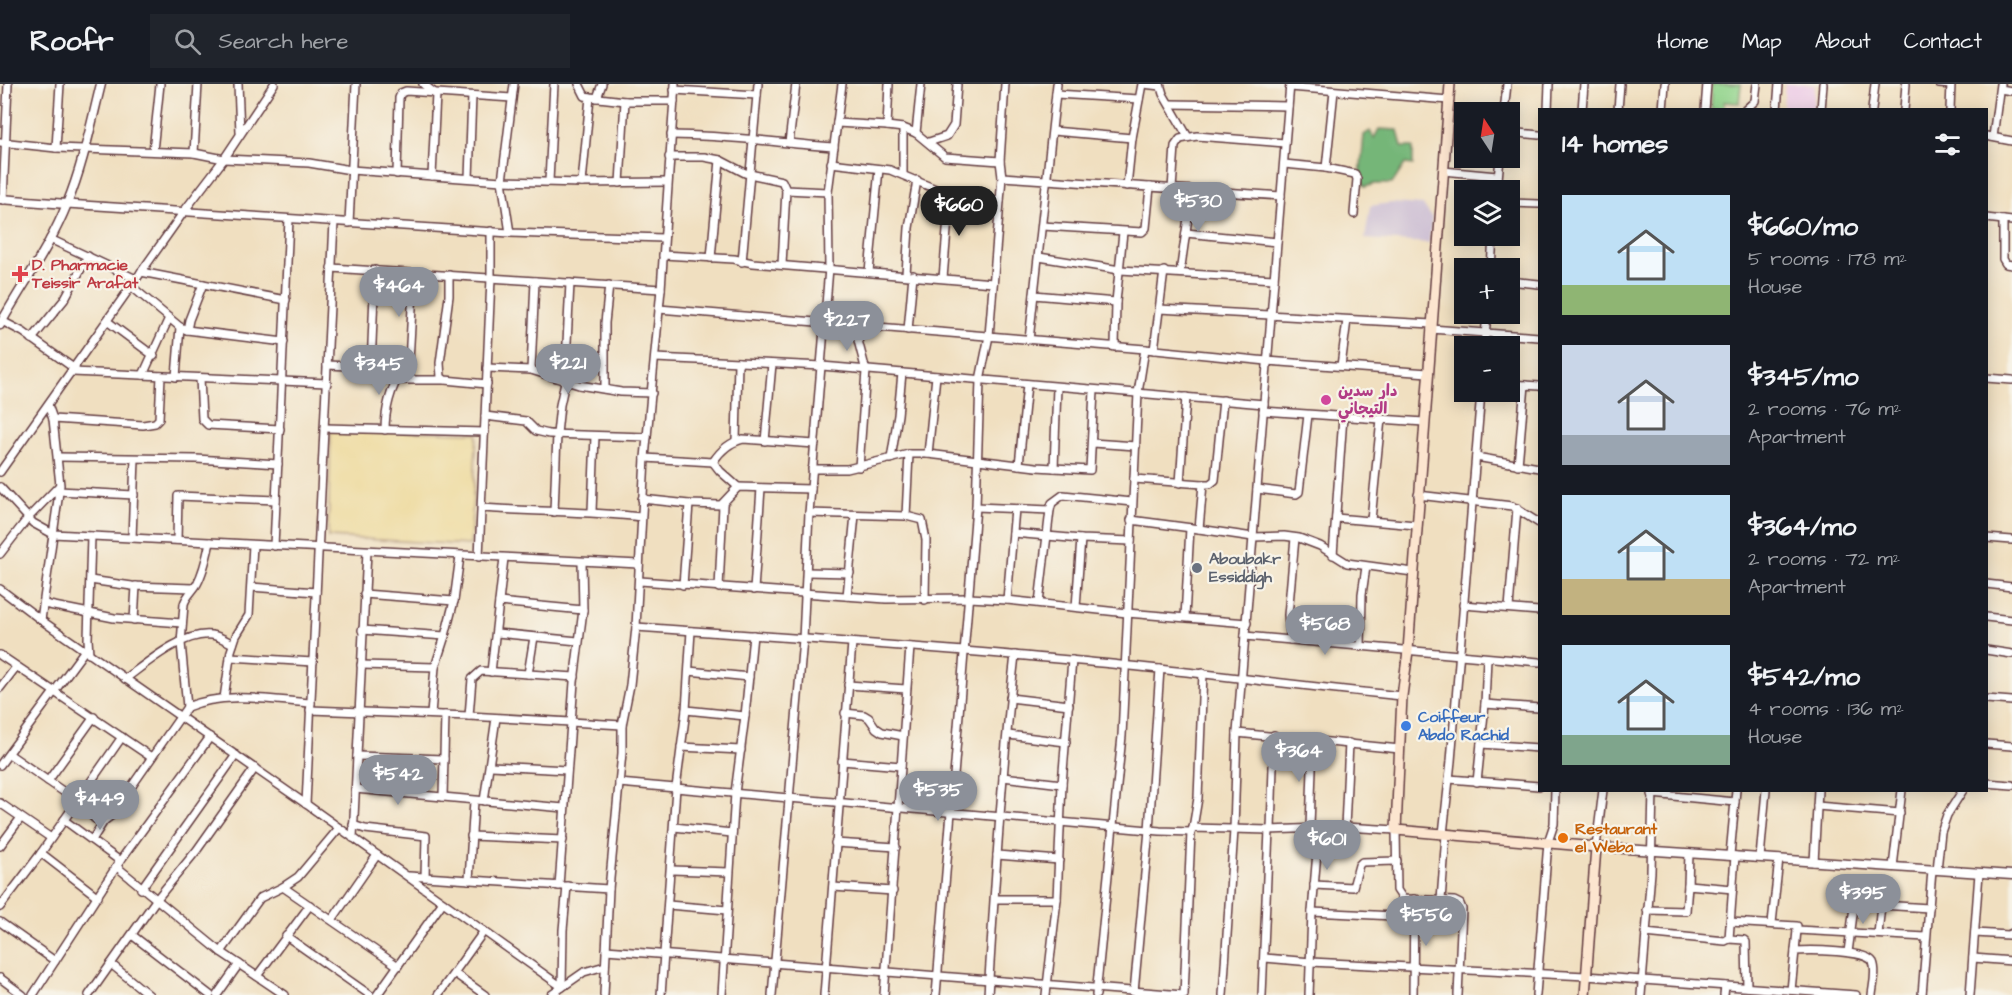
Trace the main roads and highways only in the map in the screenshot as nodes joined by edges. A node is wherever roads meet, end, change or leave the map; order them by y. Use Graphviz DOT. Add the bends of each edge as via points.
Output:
graph roads {
  1 [pos="1450,84"];
  2 [pos="1585,995"];
  1 -- 2 [label="main road" via="1402,696 1396,830 1596,847"];
}
